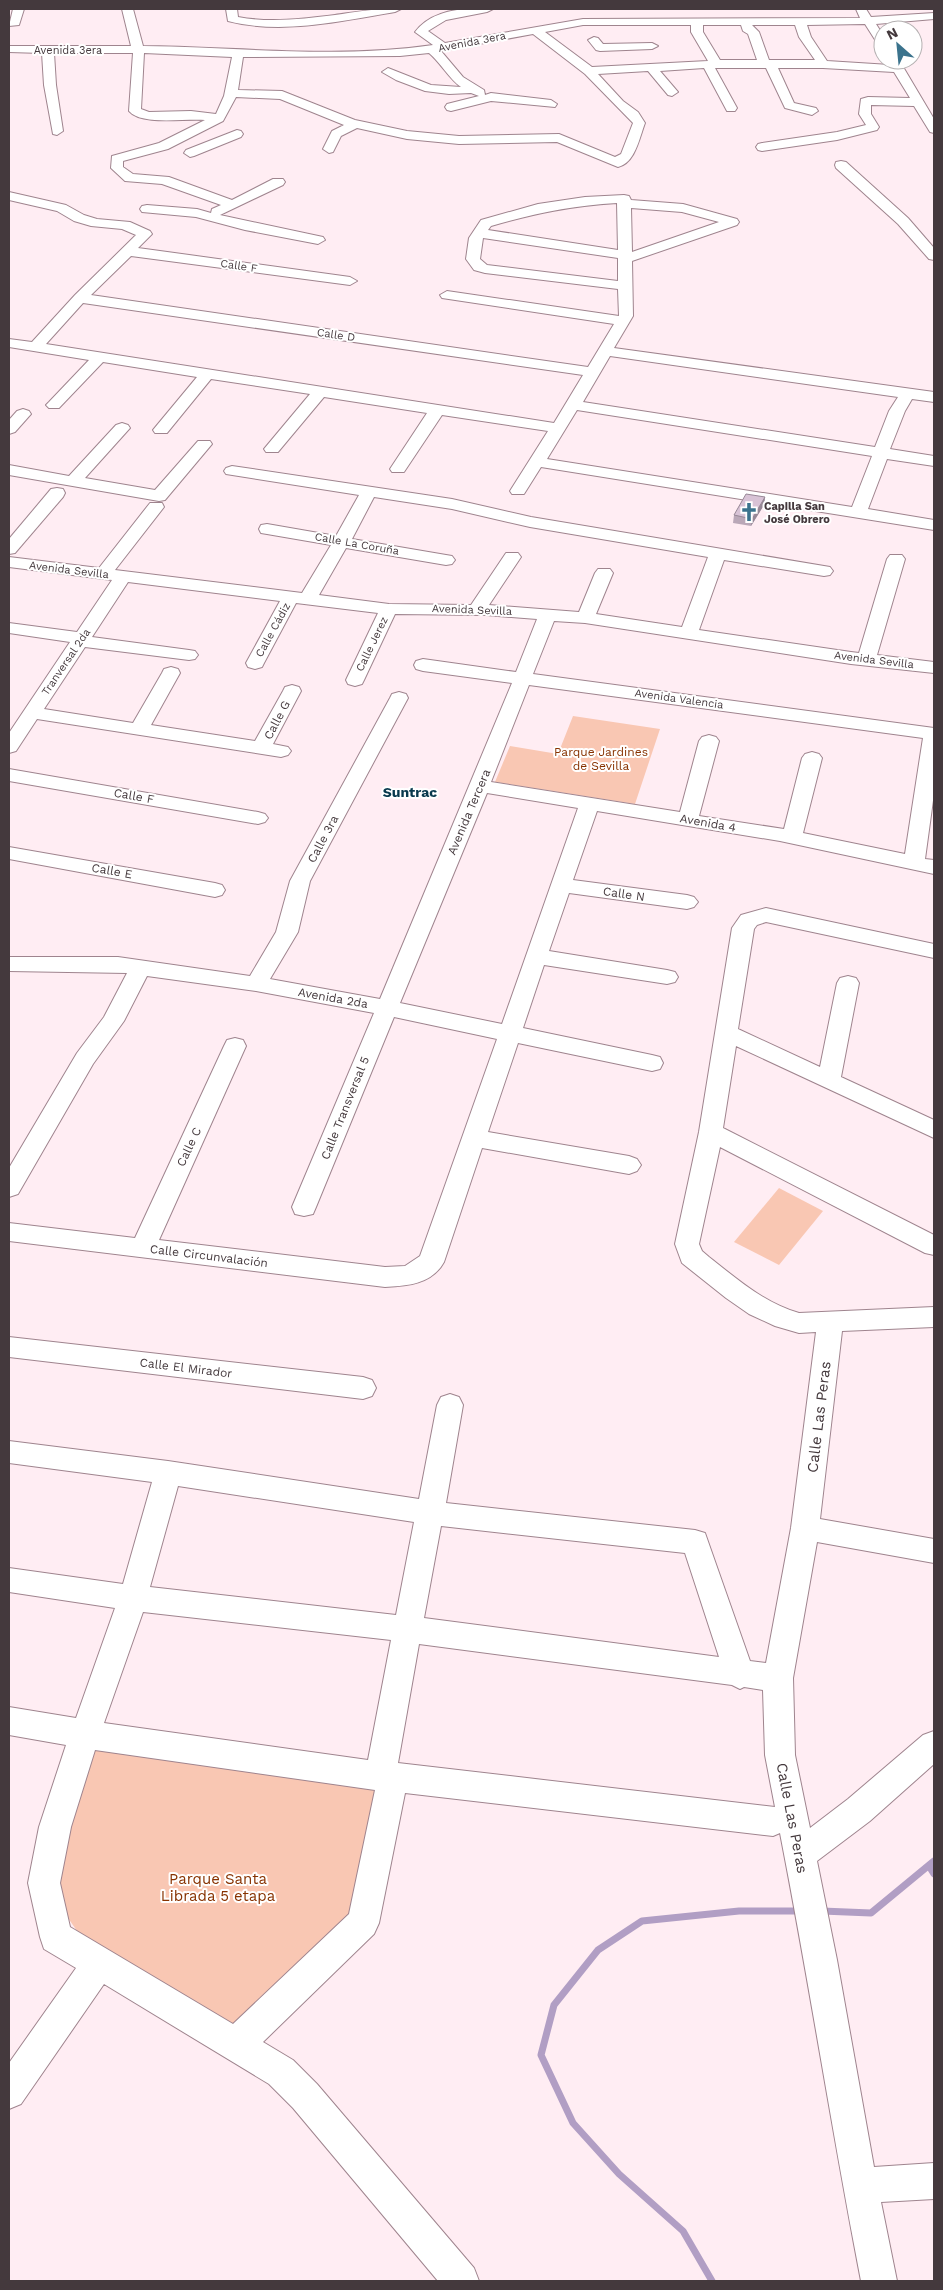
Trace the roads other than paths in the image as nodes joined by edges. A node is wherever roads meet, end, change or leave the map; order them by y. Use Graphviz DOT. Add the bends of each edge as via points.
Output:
graph roads {
  1 [pos="18,9"];
  2 [pos="126,9"];
  3 [pos="232,9"];
  4 [pos="395,9"];
  5 [pos="487,9"];
  6 [pos="608,9"];
  7 [pos="785,9"];
  8 [pos="860,9"];
  9 [pos="357,11"];
  10 [pos="934,16"];
  11 [pos="617,21"];
  12 [pos="644,21"];
  13 [pos="697,21"];
  14 [pos="746,21"];
  15 [pos="795,21"];
  16 [pos="868,21"];
  17 [pos="9,23"];
  18 [pos="873,29"];
  19 [pos="536,30"];
  20 [pos="594,40"];
  21 [pos="652,46"];
  22 [pos="438,48"];
  23 [pos="9,49"];
  24 [pos="48,50"];
  25 [pos="137,50"];
  26 [pos="238,54"];
  27 [pos="712,64"];
  28 [pos="767,64"];
  29 [pos="823,64"];
  30 [pos="873,64"];
  31 [pos="666,66"];
  32 [pos="651,67"];
  33 [pos="899,70"];
  34 [pos="589,71"];
  35 [pos="388,72"];
  36 [pos="474,88"];
  37 [pos="672,92"];
  38 [pos="231,93"];
  39 [pos="485,97"];
  40 [pos="918,102"];
  41 [pos="551,104"];
  42 [pos="451,107"];
  43 [pos="731,108"];
  44 [pos="812,110"];
  45 [pos="219,118"];
  46 [pos="355,124"];
  47 [pos="934,129"];
  48 [pos="57,130"];
  49 [pos="236,134"];
  50 [pos="171,143"];
  51 [pos="762,147"];
  52 [pos="330,149"];
  53 [pos="841,165"];
  54 [pos="164,180"];
  55 [pos="278,182"];
  56 [pos="9,196"];
  57 [pos="624,203"];
  58 [pos="231,204"];
  59 [pos="147,209"];
  60 [pos="212,216"];
  61 [pos="124,225"];
  62 [pos="479,233"];
  63 [pos="318,240"];
  64 [pos="128,252"];
  65 [pos="934,256"];
  66 [pos="626,257"];
  67 [pos="350,281"];
  68 [pos="626,286"];
  69 [pos="447,294"];
  70 [pos="80,298"];
  71 [pos="622,321"];
  72 [pos="9,343"];
  73 [pos="36,347"];
  74 [pos="605,351"];
  75 [pos="100,357"];
  76 [pos="592,372"];
  77 [pos="206,374"];
  78 [pos="320,392"];
  79 [pos="908,393"];
  80 [pos="934,397"];
  81 [pos="54,405"];
  82 [pos="573,405"];
  83 [pos="437,410"];
  84 [pos="23,414"];
  85 [pos="122,428"];
  86 [pos="557,428"];
  87 [pos="9,429"];
  88 [pos="161,430"];
  89 [pos="204,444"];
  90 [pos="272,449"];
  91 [pos="881,453"];
  92 [pos="934,461"];
  93 [pos="538,462"];
  94 [pos="398,469"];
  95 [pos="9,470"];
  96 [pos="232,471"];
  97 [pos="73,481"];
  98 [pos="518,491"];
  99 [pos="57,493"];
  100 [pos="368,493"];
  101 [pos="156,507"];
  102 [pos="858,514"];
  103 [pos="934,524"];
  104 [pos="267,529"];
  105 [pos="342,541"];
  106 [pos="9,549"];
  107 [pos="718,553"];
  108 [pos="512,557"];
  109 [pos="896,559"];
  110 [pos="446,560"];
  111 [pos="9,562"];
  112 [pos="824,571"];
  113 [pos="604,573"];
  114 [pos="102,575"];
  115 [pos="123,577"];
  116 [pos="300,597"];
  117 [pos="389,609"];
  118 [pos="477,610"];
  119 [pos="548,614"];
  120 [pos="584,618"];
  121 [pos="9,628"];
  122 [pos="689,633"];
  123 [pos="81,639"];
  124 [pos="189,655"];
  125 [pos="866,660"];
  126 [pos="255,663"];
  127 [pos="423,665"];
  128 [pos="934,667"];
  129 [pos="170,673"];
  130 [pos="522,678"];
  131 [pos="355,680"];
  132 [pos="292,691"];
  133 [pos="399,698"];
  134 [pos="22,719"];
  135 [pos="139,729"];
  136 [pos="934,734"];
  137 [pos="709,741"];
  138 [pos="9,747"];
  139 [pos="262,748"];
  140 [pos="281,752"];
  141 [pos="812,758"];
  142 [pos="9,774"];
  143 [pos="480,786"];
  144 [pos="589,804"];
  145 [pos="258,818"];
  146 [pos="688,820"];
  147 [pos="792,838"];
  148 [pos="9,853"];
  149 [pos="914,863"];
  150 [pos="934,867"];
  151 [pos="561,885"];
  152 [pos="215,890"];
  153 [pos="687,902"];
  154 [pos="934,951"];
  155 [pos="536,956"];
  156 [pos="9,964"];
  157 [pos="141,967"];
  158 [pos="667,978"];
  159 [pos="848,983"];
  160 [pos="256,984"];
  161 [pos="386,1008"];
  162 [pos="726,1032"];
  163 [pos="508,1034"];
  164 [pos="235,1046"];
  165 [pos="652,1064"];
  166 [pos="829,1081"];
  167 [pos="934,1130"];
  168 [pos="711,1132"];
  169 [pos="473,1138"];
  170 [pos="629,1164"];
  171 [pos="9,1188"];
  172 [pos="304,1207"];
  173 [pos="9,1232"];
  174 [pos="934,1246"];
  175 [pos="143,1248"];
  176 [pos="934,1317"];
  177 [pos="799,1322"];
  178 [pos="830,1322"];
  179 [pos="9,1346"];
  180 [pos="827,1351"];
  181 [pos="363,1388"];
  182 [pos="450,1405"];
  183 [pos="9,1452"];
  184 [pos="168,1473"];
  185 [pos="431,1513"];
  186 [pos="805,1528"];
  187 [pos="934,1551"];
  188 [pos="9,1580"];
  189 [pos="133,1598"];
  190 [pos="406,1629"];
  191 [pos="740,1675"];
  192 [pos="778,1678"];
  193 [pos="9,1721"];
  194 [pos="85,1734"];
  195 [pos="934,1745"];
  196 [pos="386,1777"];
  197 [pos="773,1821"];
  198 [pos="801,1862"];
  199 [pos="99,1963"];
  200 [pos="236,2045"];
  201 [pos="9,2092"];
  202 [pos="934,2181"];
  203 [pos="860,2186"];
  204 [pos="461,2281"];
  205 [pos="879,2281"];
  1 -- 17 [label="street" via="15,23"];
  2 -- 25 [label="street"];
  3 -- 9 [label="street" via="232,19 244,22 293,22"];
  4 -- 9 [label="street"];
  5 -- 22 [label="street" via="452,15 425,25 421,32"];
  6 -- 11 [label="street"];
  7 -- 15 [label="street"];
  8 -- 16 [label="street"];
  10 -- 16 [label="street, Avenida 3era"];
  11 -- 12 [label="street, Avenida 3era"];
  11 -- 19 [label="street, Avenida 3era" via="583,22"];
  12 -- 13 [label="street, Avenida 3era"];
  12 -- 21 [label="street" via="645,36"];
  13 -- 14 [label="street, Avenida 3era"];
  13 -- 27 [label="street" via="697,32"];
  14 -- 15 [label="street, Avenida 3era"];
  14 -- 28 [label="street" via="747,29 753,32"];
  15 -- 16 [label="street, Avenida 3era"];
  15 -- 29 [label="street"];
  16 -- 18 [label="street"];
  19 -- 22 [label="street, Avenida 3era"];
  19 -- 34 [label="street"];
  20 -- 21 [label="street" via="600,48"];
  21 -- 31 [label="street"];
  22 -- 26 [label="street, Avenida 3era" via="391,53"];
  22 -- 36 [label="street" via="459,80"];
  23 -- 24 [label="street, Avenida 3era"];
  24 -- 25 [label="street, Avenida 3era"];
  24 -- 48 [label="street"];
  25 -- 26 [label="street, Avenida 3era"];
  25 -- 45 [label="street" via="135,111 148,116"];
  26 -- 38 [label="street"];
  27 -- 28 [label="street"];
  27 -- 31 [label="street"];
  27 -- 43 [label="street" via="714,80"];
  28 -- 29 [label="street"];
  28 -- 44 [label="street" via="789,105"];
  29 -- 30 [label="street"];
  31 -- 32 [label="street"];
  32 -- 34 [label="street"];
  32 -- 37 [label="street"];
  33 -- 40 [label="street"];
  34 -- 46 [label="street" via="639,123 626,156 617,163 559,138 459,140 407,135"];
  35 -- 36 [label="street" via="432,90 449,92"];
  36 -- 39 [label="street"];
  38 -- 45 [label="street"];
  38 -- 46 [label="street" via="282,96"];
  39 -- 41 [label="street"];
  39 -- 42 [label="street"];
  40 -- 47 [label="street"];
  40 -- 51 [label="street" via="868,101 865,102 865,114 873,127"];
  45 -- 50 [label="street"];
  46 -- 52 [label="street" via="336,134"];
  49 -- 50 [label="street" via="194,155"];
  50 -- 54 [label="street" via="130,152 117,159 117,168 130,178"];
  53 -- 65 [label="street" via="903,221"];
  54 -- 58 [label="street"];
  54 -- 59 [label="street" via="166,195"];
  55 -- 58 [label="street"];
  56 -- 61 [label="street" via="61,208 96,223"];
  57 -- 62 [label="street" via="624,199 585,201 538,208 486,223"];
  57 -- 66 [label="street"];
  57 -- 66 [label="street" via="683,208 732,222 665,244 648,253"];
  58 -- 60 [label="street"];
  59 -- 60 [label="street"];
  59 -- 61 [label="street" via="132,216"];
  60 -- 63 [label="street"];
  61 -- 64 [label="street" via="145,234"];
  62 -- 66 [label="street"];
  62 -- 68 [label="street" via="473,259 479,267"];
  64 -- 67 [label="street, Calle F"];
  64 -- 70 [label="street"];
  66 -- 68 [label="street"];
  68 -- 71 [label="street" via="626,316"];
  69 -- 71 [label="street"];
  70 -- 73 [label="street"];
  70 -- 76 [label="street, Calle D"];
  71 -- 74 [label="street"];
  72 -- 73 [label="street"];
  73 -- 75 [label="street"];
  74 -- 76 [label="street"];
  74 -- 79 [label="street"];
  75 -- 77 [label="street"];
  75 -- 81 [label="street"];
  76 -- 82 [label="street"];
  77 -- 78 [label="street"];
  77 -- 88 [label="street"];
  78 -- 83 [label="street"];
  78 -- 90 [label="street"];
  79 -- 80 [label="street"];
  79 -- 91 [label="street" via="897,411"];
  82 -- 86 [label="street"];
  82 -- 91 [label="street"];
  83 -- 86 [label="street"];
  83 -- 94 [label="street"];
  84 -- 87 [label="street"];
  85 -- 97 [label="street"];
  86 -- 93 [label="street"];
  89 -- 97 [label="street" via="159,496"];
  91 -- 92 [label="street"];
  91 -- 102 [label="street"];
  93 -- 98 [label="street"];
  93 -- 102 [label="street"];
  95 -- 97 [label="street"];
  96 -- 100 [label="street"];
  99 -- 106 [label="street"];
  100 -- 105 [label="street, Calle Cádiz"];
  100 -- 107 [label="street" via="452,504 530,522"];
  101 -- 114 [label="street"];
  102 -- 103 [label="street"];
  104 -- 105 [label="street, Calle La Coruña"];
  105 -- 110 [label="street, Calle La Coruña"];
  105 -- 116 [label="street, Calle Cádiz"];
  107 -- 112 [label="street"];
  107 -- 122 [label="street"];
  108 -- 118 [label="street"];
  109 -- 125 [label="street"];
  111 -- 114 [label="street, Avenida Sevilla"];
  113 -- 120 [label="street"];
  114 -- 115 [label="street, Avenida Sevilla"];
  115 -- 116 [label="street, Avenida Sevilla"];
  115 -- 123 [label="street, Tranversal 2da"];
  116 -- 117 [label="street, Avenida Sevilla"];
  116 -- 126 [label="street, Calle Cádiz"];
  117 -- 118 [label="street, Avenida Sevilla"];
  117 -- 131 [label="street, Calle Jerez"];
  118 -- 119 [label="street, Avenida Sevilla"];
  119 -- 120 [label="street, Avenida Sevilla"];
  119 -- 130 [label="street, Avenida Tercera"];
  120 -- 122 [label="street, Avenida Sevilla"];
  121 -- 123 [label="street"];
  122 -- 125 [label="street, Avenida Sevilla"];
  123 -- 124 [label="street"];
  123 -- 134 [label="street, Tranversal 2da"];
  125 -- 128 [label="street, Avenida Sevilla"];
  127 -- 130 [label="street, Avenida Valencia"];
  129 -- 135 [label="street"];
  130 -- 136 [label="street, Avenida Valencia"];
  130 -- 143 [label="street, Avenida Tercera"];
  132 -- 139 [label="street, Calle G"];
  133 -- 160 [label="street, Calle 3ra" via="300,881 287,932"];
  134 -- 135 [label="street"];
  134 -- 138 [label="street, Tranversal 2da"];
  135 -- 139 [label="street"];
  136 -- 149 [label="street"];
  137 -- 146 [label="street"];
  139 -- 140 [label="street"];
  141 -- 147 [label="street"];
  142 -- 145 [label="street, Calle F"];
  143 -- 144 [label="street, Avenida 4"];
  143 -- 161 [label="street, Avenida Tercera"];
  144 -- 146 [label="street, Avenida 4"];
  144 -- 151 [label="street"];
  146 -- 147 [label="street, Avenida 4"];
  147 -- 149 [label="street, Avenida 4"];
  148 -- 152 [label="street, Calle E"];
  149 -- 150 [label="street, Avenida 4"];
  151 -- 153 [label="street, Calle N"];
  151 -- 155 [label="street"];
  154 -- 162 [label="street" via="766,915 757,916 743,928"];
  155 -- 158 [label="street"];
  155 -- 163 [label="street"];
  156 -- 157 [label="street, Avenida 2da" via="90,963"];
  157 -- 160 [label="street, Avenida 2da"];
  157 -- 171 [label="street" via="113,1021 85,1059"];
  159 -- 166 [label="street"];
  160 -- 161 [label="street, Avenida 2da"];
  161 -- 163 [label="street, Avenida 2da"];
  161 -- 172 [label="street, Calle Transversal 5"];
  162 -- 166 [label="street"];
  162 -- 168 [label="street"];
  163 -- 165 [label="street, Avenida 2da"];
  163 -- 169 [label="street"];
  164 -- 175 [label="street, Calle C"];
  166 -- 167 [label="street"];
  168 -- 174 [label="street"];
  168 -- 177 [label="street" via="688,1244 691,1256 761,1310 778,1318"];
  169 -- 170 [label="street"];
  169 -- 175 [label="street, Calle Circunvalación" via="431,1262 410,1276 385,1277"];
  173 -- 175 [label="street, Calle Circunvalación"];
  176 -- 178 [label="street"];
  177 -- 178 [label="street"];
  177 -- 180 [label="street, Calle Las Peras"];
  178 -- 180 [label="street, Calle Las Peras"];
  179 -- 181 [label="street, Calle El Mirador"];
  180 -- 186 [label="street, Calle Las Peras"];
  182 -- 185 [label="street"];
  183 -- 184 [label="street"];
  184 -- 185 [label="street"];
  184 -- 189 [label="street"];
  185 -- 190 [label="street"];
  185 -- 191 [label="street" via="695,1542"];
  186 -- 187 [label="street"];
  186 -- 192 [label="street, Calle Las Peras"];
  188 -- 189 [label="street"];
  189 -- 190 [label="street"];
  189 -- 194 [label="street"];
  190 -- 191 [label="street"];
  190 -- 196 [label="street"];
  191 -- 192 [label="street"];
  192 -- 198 [label="street, Calle Las Peras" via="780,1755"];
  193 -- 194 [label="street"];
  194 -- 196 [label="street"];
  194 -- 199 [label="street" via="55,1827 44,1883 56,1937"];
  195 -- 198 [label="street"];
  196 -- 197 [label="street"];
  196 -- 200 [label="street" via="363,1923"];
  198 -- 203 [label="street, Calle Las Peras"];
  199 -- 200 [label="street"];
  199 -- 201 [label="street"];
  200 -- 204 [label="street" via="281,2072 305,2096"];
  202 -- 203 [label="street"];
  203 -- 205 [label="street, Calle Las Peras"];
}
